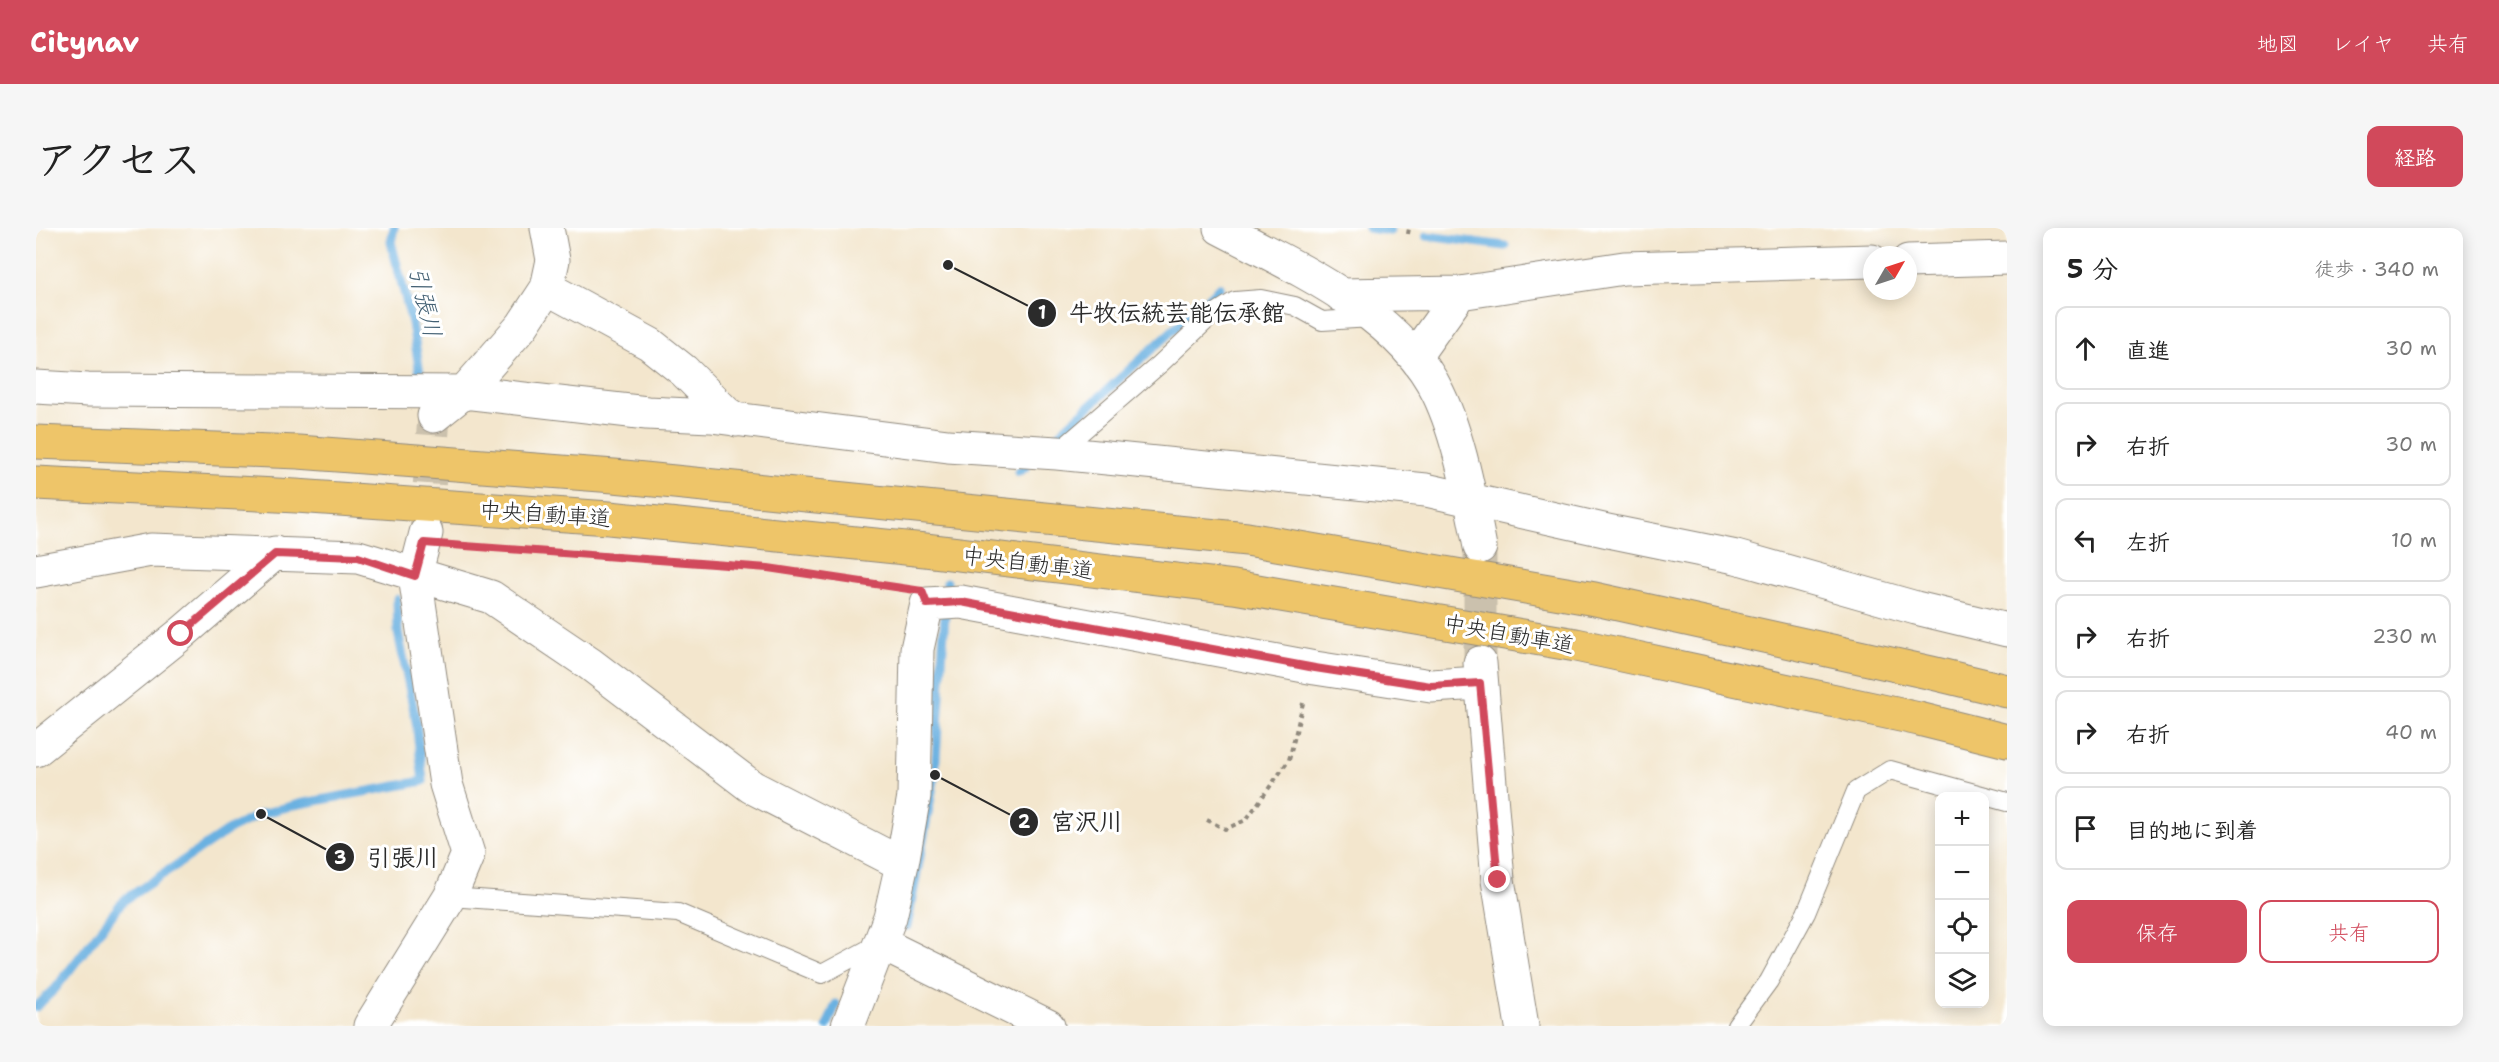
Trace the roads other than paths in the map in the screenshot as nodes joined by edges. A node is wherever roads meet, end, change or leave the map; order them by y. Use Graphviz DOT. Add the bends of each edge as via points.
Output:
graph roads {
  1 [pos="547,228"];
  2 [pos="1220,228"];
  3 [pos="2007,258"];
  4 [pos="1863,261"];
  5 [pos="1917,261"];
  6 [pos="547,288"];
  7 [pos="1460,293"];
  8 [pos="1341,295"];
  9 [pos="1375,318"];
  10 [pos="1415,356"];
  11 [pos="36,387"];
  12 [pos="464,392"];
  13 [pos="434,416"];
  14 [pos="737,420"];
  15 [pos="36,442"];
  16 [pos="1057,453"];
  17 [pos="36,483"];
  18 [pos="1471,500"];
  19 [pos="425,538"];
  20 [pos="1480,547"];
  21 [pos="275,554"];
  22 [pos="36,571"];
  23 [pos="415,576"];
  24 [pos="2007,630"];
  25 [pos="2007,691"];
  26 [pos="2007,741"];
  27 [pos="36,750"];
  28 [pos="2007,802"];
  29 [pos="902,864"];
  30 [pos="450,897"];
  31 [pos="880,943"];
  32 [pos="370,1026"];
  33 [pos="848,1026"];
  34 [pos="1048,1026"];
  35 [pos="1522,1026"];
  36 [pos="1736,1026"];
  1 -- 6 [label="street" via="553,260"];
  2 -- 8 [label="street"];
  3 -- 5 [label="street"];
  4 -- 7 [label="street" via="1624,268"];
  6 -- 12 [label="street" via="522,326"];
  6 -- 14 [label="street" via="650,344"];
  7 -- 8 [label="street"];
  7 -- 10 [label="street"];
  8 -- 9 [label="street"];
  9 -- 10 [label="street"];
  9 -- 16 [label="lane" via="1322,321 1295,306 1261,299 1235,301 1211,316"];
  10 -- 18 [label="street" via="1438,393"];
  11 -- 12 [label="street"];
  12 -- 13 [label="street"];
  12 -- 14 [label="street"];
  14 -- 16 [label="street" via="948,446"];
  15 -- 25 [label="highway, 中央自動車道" via="298,452 614,476 1246,539 1595,599"];
  16 -- 18 [label="street" via="1426,490"];
  17 -- 26 [label="highway, 中央自動車道" via="296,495 609,518 1234,587 1576,645"];
  18 -- 20 [label="street"];
  18 -- 24 [label="street" via="1736,557"];
  19 -- 23 [label="street"];
  21 -- 22 [label="street" via="151,550"];
  21 -- 23 [label="street" via="358,557"];
  21 -- 27 [label="street"];
  23 -- 29 [label="street" via="490,597 590,664 752,787"];
  23 -- 30 [label="street" via="446,784 468,854"];
  28 -- 36 [label="lane" via="1890,770 1856,791 1806,913 1769,981"];
  29 -- 31 [label="street"];
  29 -- 35 [label="street" via="914,796 917,649 941,603 1431,686 1480,673 1498,880"];
  30 -- 31 [label="lane" via="678,913 822,974"];
  30 -- 32 [label="street"];
  31 -- 33 [label="street"];
  31 -- 34 [label="street"];
}
